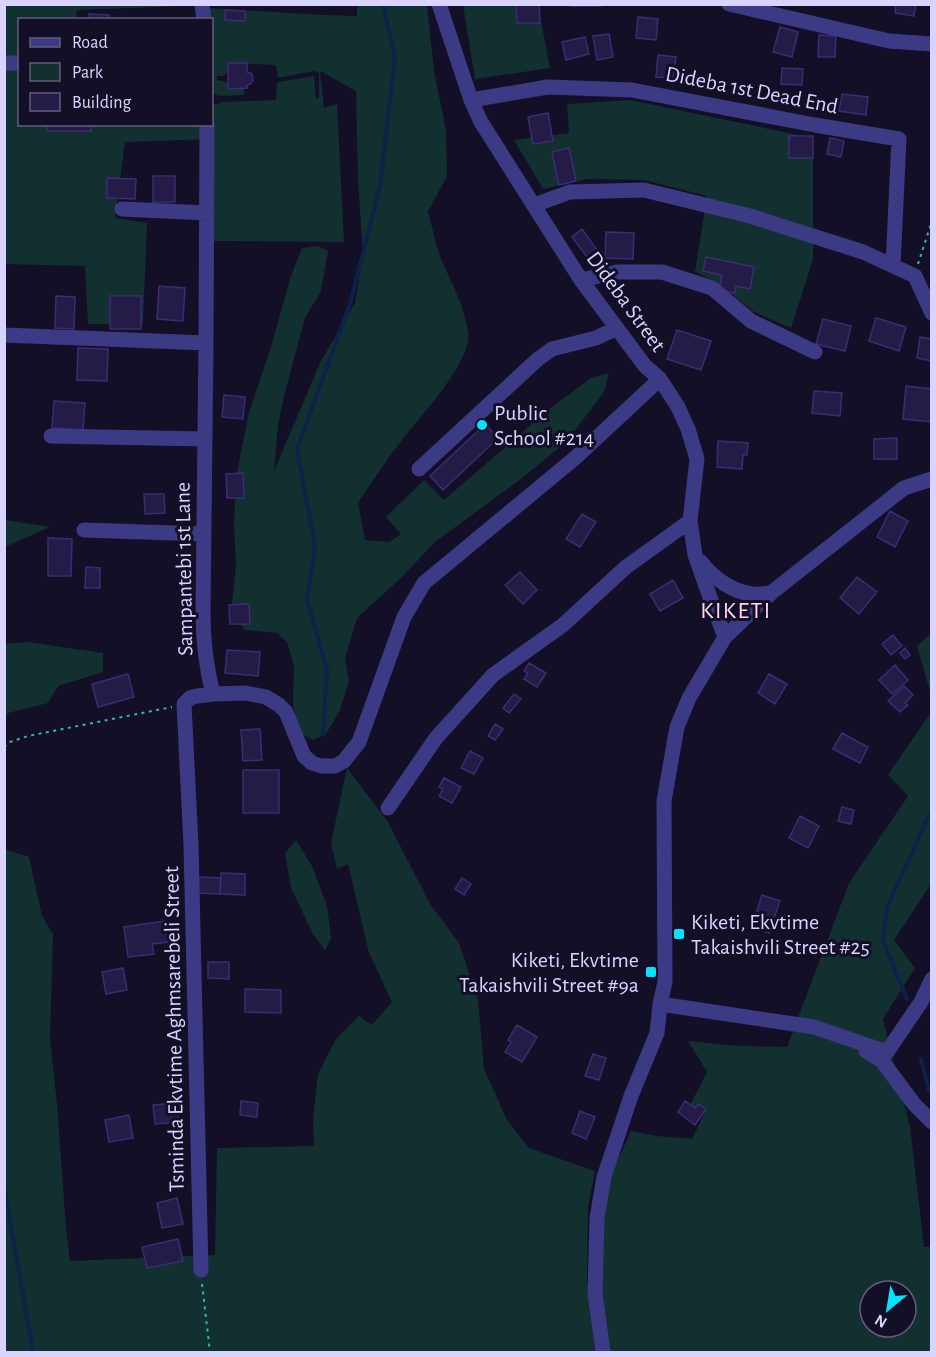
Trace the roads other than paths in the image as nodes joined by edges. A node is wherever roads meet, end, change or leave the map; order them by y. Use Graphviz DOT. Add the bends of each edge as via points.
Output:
graph roads {
  1 [pos="439,4"];
  2 [pos="729,4"];
  3 [pos="932,44"];
  4 [pos="471,100"];
  5 [pos="207,126"];
  6 [pos="534,205"];
  7 [pos="122,209"];
  8 [pos="207,213"];
  9 [pos="893,266"];
  10 [pos="581,280"];
  11 [pos="932,313"];
  12 [pos="617,328"];
  13 [pos="4,334"];
  14 [pos="206,343"];
  15 [pos="815,352"];
  16 [pos="660,379"];
  17 [pos="51,436"];
  18 [pos="205,439"];
  19 [pos="419,470"];
  20 [pos="932,479"];
  21 [pos="690,521"];
  22 [pos="84,530"];
  23 [pos="204,534"];
  24 [pos="695,555"];
  25 [pos="771,593"];
  26 [pos="725,637"];
  27 [pos="213,694"];
  28 [pos="388,808"];
  29 [pos="932,979"];
  30 [pos="660,1004"];
  31 [pos="843,1037"];
  32 [pos="932,1122"];
  33 [pos="201,1270"];
  34 [pos="603,1353"];
  1 -- 4 [label="street, Dideba Street"];
  2 -- 3 [label="street" via="890,41"];
  4 -- 6 [label="street, Dideba Street"];
  4 -- 9 [label="street, Dideba 1st Dead End" via="548,87 632,90 899,139"];
  5 -- 8 [label="street, Sampantebi 1st Lane"];
  6 -- 9 [label="street" via="570,192 644,190 750,216 863,252"];
  6 -- 10 [label="street, Dideba Street"];
  7 -- 8 [label="street"];
  8 -- 14 [label="street, Sampantebi 1st Lane"];
  9 -- 11 [label="street" via="915,276"];
  10 -- 12 [label="street, Dideba Street"];
  10 -- 15 [label="street" via="617,272 662,272 712,288 751,321"];
  12 -- 16 [label="street, Dideba Street" via="645,366"];
  12 -- 19 [label="street" via="596,338 552,349 538,359"];
  13 -- 14 [label="street"];
  14 -- 18 [label="street, Sampantebi 1st Lane"];
  16 -- 21 [label="street, Dideba Street" via="688,429 697,459"];
  16 -- 27 [label="street" via="575,458 424,584 404,617 359,742 344,761 335,766 312,763 304,756 286,712 266,697"];
  17 -- 18 [label="street"];
  18 -- 23 [label="street, Sampantebi 1st Lane"];
  20 -- 25 [label="street" via="904,488"];
  21 -- 24 [label="street, Dideba Street"];
  21 -- 28 [label="street" via="626,567 563,625 493,675 436,738"];
  22 -- 23 [label="street"];
  23 -- 27 [label="street, Sampantebi 1st Lane" via="203,643"];
  24 -- 25 [label="street" via="726,586 751,595"];
  24 -- 26 [label="street, Dideba Street"];
  25 -- 26 [label="street"];
  26 -- 30 [label="street" via="689,698 677,727 664,801 665,982"];
  27 -- 33 [label="street, Tsminda Ekvtime Aghmsarebeli Street" via="190,698 184,704"];
  29 -- 31 [label="street" via="887,1052"];
  30 -- 31 [label="street" via="814,1027"];
  30 -- 34 [label="street" via="657,1033 604,1177 597,1218 595,1293"];
  31 -- 32 [label="street" via="882,1061"];
}
